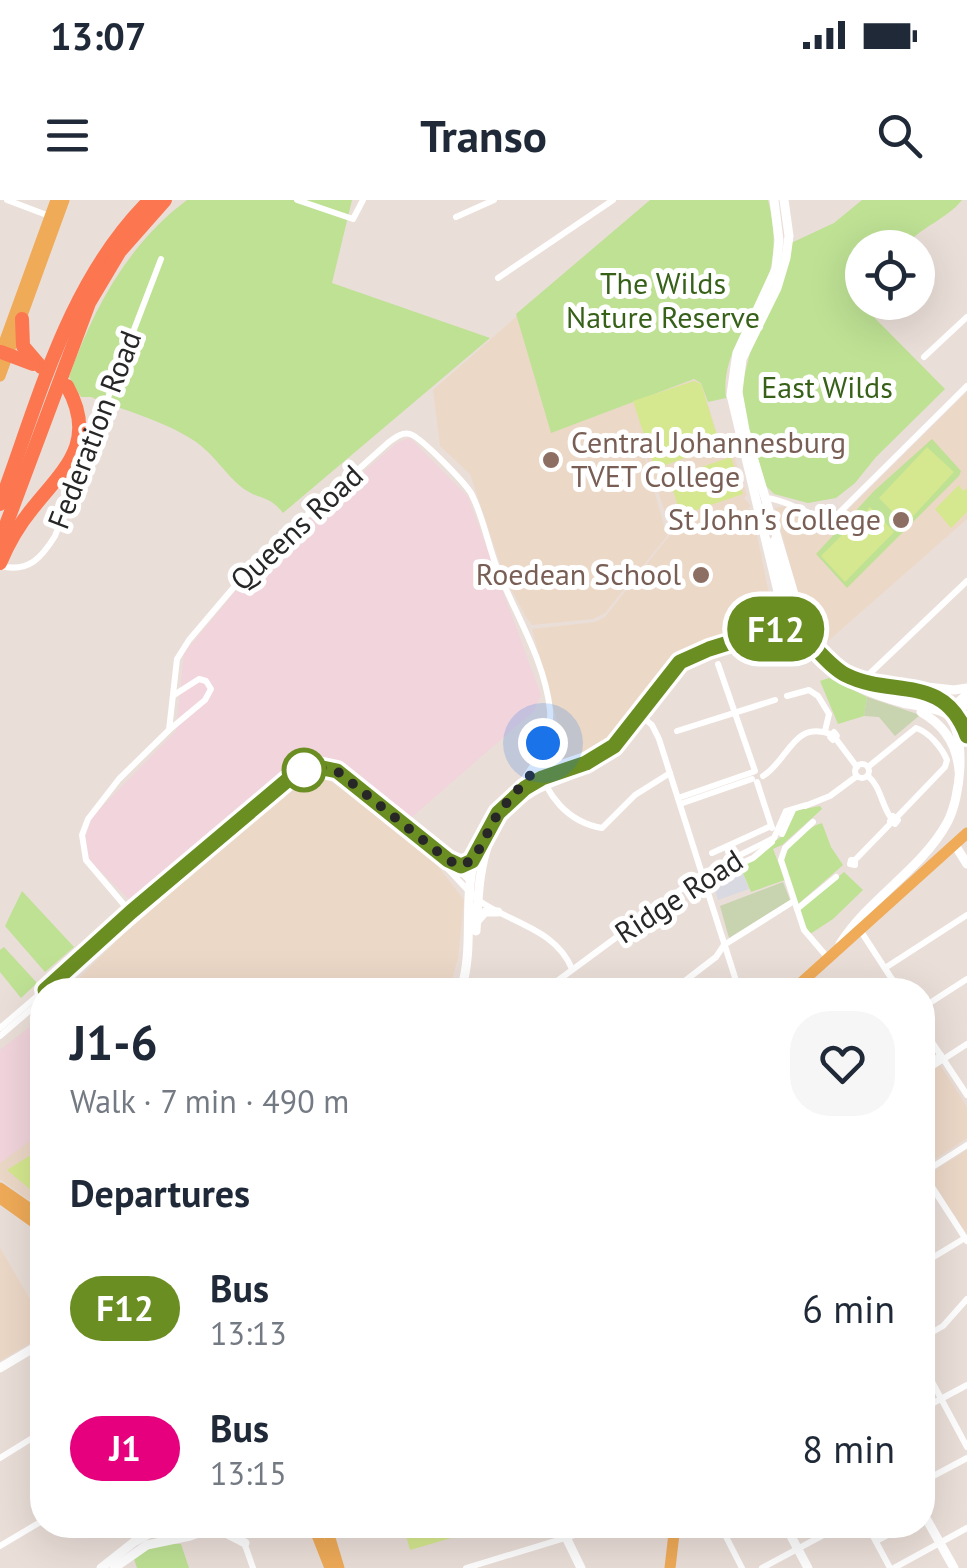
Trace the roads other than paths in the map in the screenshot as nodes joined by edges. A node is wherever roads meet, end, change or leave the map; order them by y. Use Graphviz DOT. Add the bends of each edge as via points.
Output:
graph roads {
  1 [pos="6,200"];
  2 [pos="56,200"];
  3 [pos="64,200"];
  4 [pos="150,200"];
  5 [pos="166,200"];
  6 [pos="297,200"];
  7 [pos="362,200"];
  8 [pos="494,200"];
  9 [pos="613,200"];
  10 [pos="774,200"];
  11 [pos="784,200"];
  12 [pos="55,217"];
  13 [pos="456,217"];
  14 [pos="161,259"];
  15 [pos="498,278"];
  16 [pos="967,318"];
  17 [pos="22,319"];
  18 [pos="2,353"];
  19 [pos="924,357"];
  20 [pos="51,365"];
  21 [pos="0,376"];
  22 [pos="68,386"];
  23 [pos="967,386"];
  24 [pos="47,397"];
  25 [pos="761,500"];
  26 [pos="0,504"];
  27 [pos="772,518"];
  28 [pos="1,556"];
  29 [pos="773,573"];
  30 [pos="967,580"];
  31 [pos="788,628"];
  32 [pos="754,636"];
  33 [pos="821,656"];
  34 [pos="718,664"];
  35 [pos="862,680"];
  36 [pos="876,683"];
  37 [pos="967,691"];
  38 [pos="868,693"];
  39 [pos="173,696"];
  40 [pos="787,696"];
  41 [pos="883,697"];
  42 [pos="775,700"];
  43 [pos="967,703"];
  44 [pos="735,712"];
  45 [pos="951,713"];
  46 [pos="642,716"];
  47 [pos="169,730"];
  48 [pos="677,731"];
  49 [pos="830,734"];
  50 [pos="967,736"];
  51 [pos="965,752"];
  52 [pos="538,764"];
  53 [pos="868,771"];
  54 [pos="670,772"];
  55 [pos="857,772"];
  56 [pos="559,773"];
  57 [pos="756,776"];
  58 [pos="543,782"];
  59 [pos="967,788"];
  60 [pos="513,796"];
  61 [pos="679,801"];
  62 [pos="956,804"];
  63 [pos="893,819"];
  64 [pos="814,822"];
  65 [pos="967,834"];
  66 [pos="955,845"];
  67 [pos="428,846"];
  68 [pos="712,853"];
  69 [pos="474,859"];
  70 [pos="448,860"];
  71 [pos="855,860"];
  72 [pos="967,864"];
  73 [pos="704,877"];
  74 [pos="836,877"];
  75 [pos="169,885"];
  76 [pos="474,891"];
  77 [pos="795,905"];
  78 [pos="147,909"];
  79 [pos="131,912"];
  80 [pos="500,912"];
  81 [pos="967,914"];
  82 [pos="476,920"];
  83 [pos="128,926"];
  84 [pos="864,929"];
  85 [pos="724,945"];
  86 [pos="830,956"];
  87 [pos="884,968"];
  88 [pos="572,969"];
  89 [pos="58,978"];
  90 [pos="68,978"];
  91 [pos="465,978"];
  92 [pos="465,978"];
  93 [pos="560,978"];
  94 [pos="689,978"];
  95 [pos="735,978"];
  96 [pos="807,978"];
  97 [pos="814,978"];
  98 [pos="891,978"];
  99 [pos="967,979"];
  100 [pos="935,1000"];
  101 [pos="30,1003"];
  102 [pos="30,1010"];
  103 [pos="0,1028"];
  104 [pos="0,1036"];
  105 [pos="967,1044"];
  106 [pos="935,1046"];
  107 [pos="943,1057"];
  108 [pos="935,1062"];
  109 [pos="967,1095"];
  110 [pos="967,1144"];
  111 [pos="935,1166"];
  112 [pos="0,1188"];
  113 [pos="935,1192"];
  114 [pos="0,1198"];
  115 [pos="30,1209"];
  116 [pos="30,1219"];
  117 [pos="966,1240"];
  118 [pos="935,1257"];
  119 [pos="967,1299"];
  120 [pos="935,1331"];
  121 [pos="30,1352"];
  122 [pos="0,1370"];
  123 [pos="967,1385"];
  124 [pos="935,1388"];
  125 [pos="941,1399"];
  126 [pos="935,1402"];
  127 [pos="30,1439"];
  128 [pos="967,1447"];
  129 [pos="0,1458"];
  130 [pos="967,1458"];
  131 [pos="935,1475"];
  132 [pos="30,1528"];
  133 [pos="967,1528"];
  134 [pos="935,1534"];
  135 [pos="141,1538"];
  136 [pos="173,1538"];
  137 [pos="236,1538"];
  138 [pos="242,1538"];
  139 [pos="318,1538"];
  140 [pos="330,1538"];
  141 [pos="565,1538"];
  142 [pos="568,1538"];
  143 [pos="666,1538"];
  144 [pos="672,1538"];
  145 [pos="727,1538"];
  146 [pos="792,1538"];
  147 [pos="818,1538"];
  148 [pos="874,1538"];
  149 [pos="883,1538"];
  150 [pos="876,1542"];
  151 [pos="940,1543"];
  152 [pos="244,1544"];
  153 [pos="0,1546"];
  154 [pos="798,1549"];
  155 [pos="101,1568"];
  156 [pos="114,1568"];
  157 [pos="253,1568"];
  158 [pos="330,1568"];
  159 [pos="339,1568"];
  160 [pos="466,1568"];
  161 [pos="581,1568"];
  162 [pos="666,1568"];
  163 [pos="742,1568"];
  164 [pos="762,1568"];
  165 [pos="808,1568"];
  166 [pos="892,1568"];
  167 [pos="954,1568"];
  1 -- 12 [label="street"];
  2 -- 12 [label="main road"];
  3 -- 12 [label="main road"];
  4 -- 20 [label="highway" via="100,262"];
  5 -- 20 [label="highway" via="111,265"];
  6 -- 7 [label="street" via="353,219"];
  8 -- 13 [label="street"];
  9 -- 15 [label="street"];
  10 -- 25 [label="main road" via="777,262 737,354 731,385 734,417"];
  11 -- 25 [label="main road" via="786,258 742,359 738,386"];
  12 -- 17 [label="main road"];
  12 -- 18 [label="main road"];
  14 -- 28 [label="street, Federation Road" via="56,536 32,564 16,568"];
  16 -- 19 [label="street"];
  17 -- 18 [label="main road"];
  17 -- 20 [label="highway" via="23,346"];
  18 -- 20 [label="highway"];
  18 -- 21 [label="main road"];
  20 -- 24 [label="highway"];
  22 -- 28 [label="highway" via="80,422 74,454"];
  23 -- 25 [label="street" via="837,515 820,517 791,503"];
  24 -- 26 [label="highway"];
  24 -- 28 [label="highway"];
  25 -- 27 [label="main road"];
  25 -- 29 [label="main road"];
  27 -- 31 [label="main road" via="792,612"];
  27 -- 33 [label="main road" via="805,630"];
  29 -- 31 [label="main road"];
  29 -- 32 [label="main road" via="776,616"];
  30 -- 35 [label="street"];
  31 -- 32 [label="main road"];
  31 -- 33 [label="main road"];
  31 -- 38 [label="main road" via="826,670"];
  31 -- 46 [label="main road" via="688,663"];
  32 -- 46 [label="main road" via="680,662"];
  33 -- 35 [label="main road"];
  34 -- 44 [label="street"];
  35 -- 36 [label="main road"];
  35 -- 38 [label="main road"];
  36 -- 37 [label="main road"];
  36 -- 45 [label="main road" via="928,693"];
  37 -- 45 [label="main road"];
  38 -- 41 [label="main road"];
  39 -- 47 [label="street, Queens Road"];
  39 -- 47 [label="street" via="199,679 210,687 205,700"];
  39 -- 52 [label="street, Queens Road" via="179,654 248,569 389,442 415,436 469,490 532,646 550,710"];
  40 -- 49 [label="street" via="809,690 818,696 829,714"];
  41 -- 45 [label="main road"];
  41 -- 62 [label="main road" via="926,714 949,736 958,764"];
  42 -- 44 [label="street"];
  43 -- 45 [label="main road"];
  44 -- 48 [label="street"];
  44 -- 57 [label="street"];
  45 -- 50 [label="main road"];
  45 -- 51 [label="main road"];
  46 -- 54 [label="street" via="657,733"];
  46 -- 56 [label="main road" via="614,746"];
  46 -- 58 [label="main road" via="609,758"];
  47 -- 79 [label="street" via="92,812 82,834 90,867"];
  49 -- 55 [label="street"];
  49 -- 57 [label="street" via="799,735 778,765"];
  51 -- 62 [label="main road"];
  52 -- 56 [label="main road"];
  52 -- 58 [label="street"];
  52 -- 60 [label="main road"];
  53 -- 55 [label="street"];
  53 -- 63 [label="street"];
  53 -- 63 [label="street" via="916,728 945,754 945,767"];
  54 -- 58 [label="street" via="602,828 566,812"];
  54 -- 61 [label="street"];
  55 -- 73 [label="street, Ridge Road" via="830,796 786,810 774,838"];
  56 -- 58 [label="main road"];
  57 -- 61 [label="street"];
  57 -- 68 [label="street" via="772,827"];
  58 -- 60 [label="main road"];
  58 -- 76 [label="main road" via="491,836"];
  59 -- 84 [label="main road" via="944,835 874,904"];
  60 -- 69 [label="main road"];
  61 -- 73 [label="street"];
  62 -- 86 [label="main road" via="934,843 862,913"];
  63 -- 71 [label="street"];
  64 -- 77 [label="street" via="781,855"];
  65 -- 66 [label="main road"];
  66 -- 72 [label="main road"];
  66 -- 84 [label="main road"];
  67 -- 70 [label="street"];
  67 -- 75 [label="street" via="336,778 300,775"];
  67 -- 76 [label="street"];
  69 -- 70 [label="main road" via="461,866"];
  69 -- 76 [label="main road"];
  70 -- 76 [label="street"];
  73 -- 85 [label="street"];
  73 -- 88 [label="street, Ridge Road"];
  74 -- 77 [label="street"];
  75 -- 78 [label="street"];
  75 -- 79 [label="street"];
  76 -- 80 [label="street"];
  76 -- 82 [label="main road"];
  76 -- 91 [label="main road"];
  77 -- 85 [label="street"];
  77 -- 86 [label="street" via="806,935"];
  78 -- 79 [label="street"];
  78 -- 83 [label="street"];
  79 -- 83 [label="street"];
  79 -- 89 [label="street"];
  80 -- 82 [label="main road" via="484,912"];
  80 -- 88 [label="street" via="554,942"];
  81 -- 87 [label="street"];
  82 -- 92 [label="main road"];
  83 -- 90 [label="street"];
  84 -- 86 [label="main road"];
  84 -- 87 [label="street"];
  84 -- 97 [label="main road"];
  85 -- 94 [label="street"];
  85 -- 95 [label="street"];
  86 -- 96 [label="main road"];
  87 -- 98 [label="street"];
  88 -- 93 [label="street, Ridge Road"];
  99 -- 100 [label="street"];
  101 -- 103 [label="street"];
  102 -- 104 [label="street"];
  105 -- 107 [label="street"];
  106 -- 107 [label="street"];
  107 -- 108 [label="street"];
  107 -- 109 [label="street"];
  110 -- 111 [label="street"];
  112 -- 115 [label="main road"];
  113 -- 117 [label="street"];
  114 -- 116 [label="main road"];
  117 -- 118 [label="street"];
  119 -- 120 [label="street"];
  121 -- 122 [label="main road"];
  123 -- 125 [label="street"];
  124 -- 125 [label="street"];
  125 -- 126 [label="street"];
  125 -- 128 [label="street"];
  127 -- 129 [label="street"];
  130 -- 131 [label="street"];
  132 -- 153 [label="street"];
  133 -- 151 [label="street"];
  134 -- 151 [label="main road"];
  135 -- 155 [label="main road"];
  136 -- 156 [label="main road" via="146,1545"];
  137 -- 152 [label="main road"];
  138 -- 152 [label="street"];
  139 -- 158 [label="main road"];
  140 -- 159 [label="main road"];
  141 -- 160 [label="street"];
  142 -- 161 [label="main road"];
  143 -- 162 [label="main road"];
  144 -- 162 [label="main road"];
  145 -- 163 [label="street"];
  146 -- 154 [label="main road"];
  147 -- 154 [label="street"];
  148 -- 150 [label="street"];
  149 -- 150 [label="street"];
  150 -- 166 [label="street"];
  151 -- 166 [label="street"];
  151 -- 167 [label="main road"];
  152 -- 157 [label="street"];
  154 -- 164 [label="street"];
  154 -- 165 [label="main road"];
}
